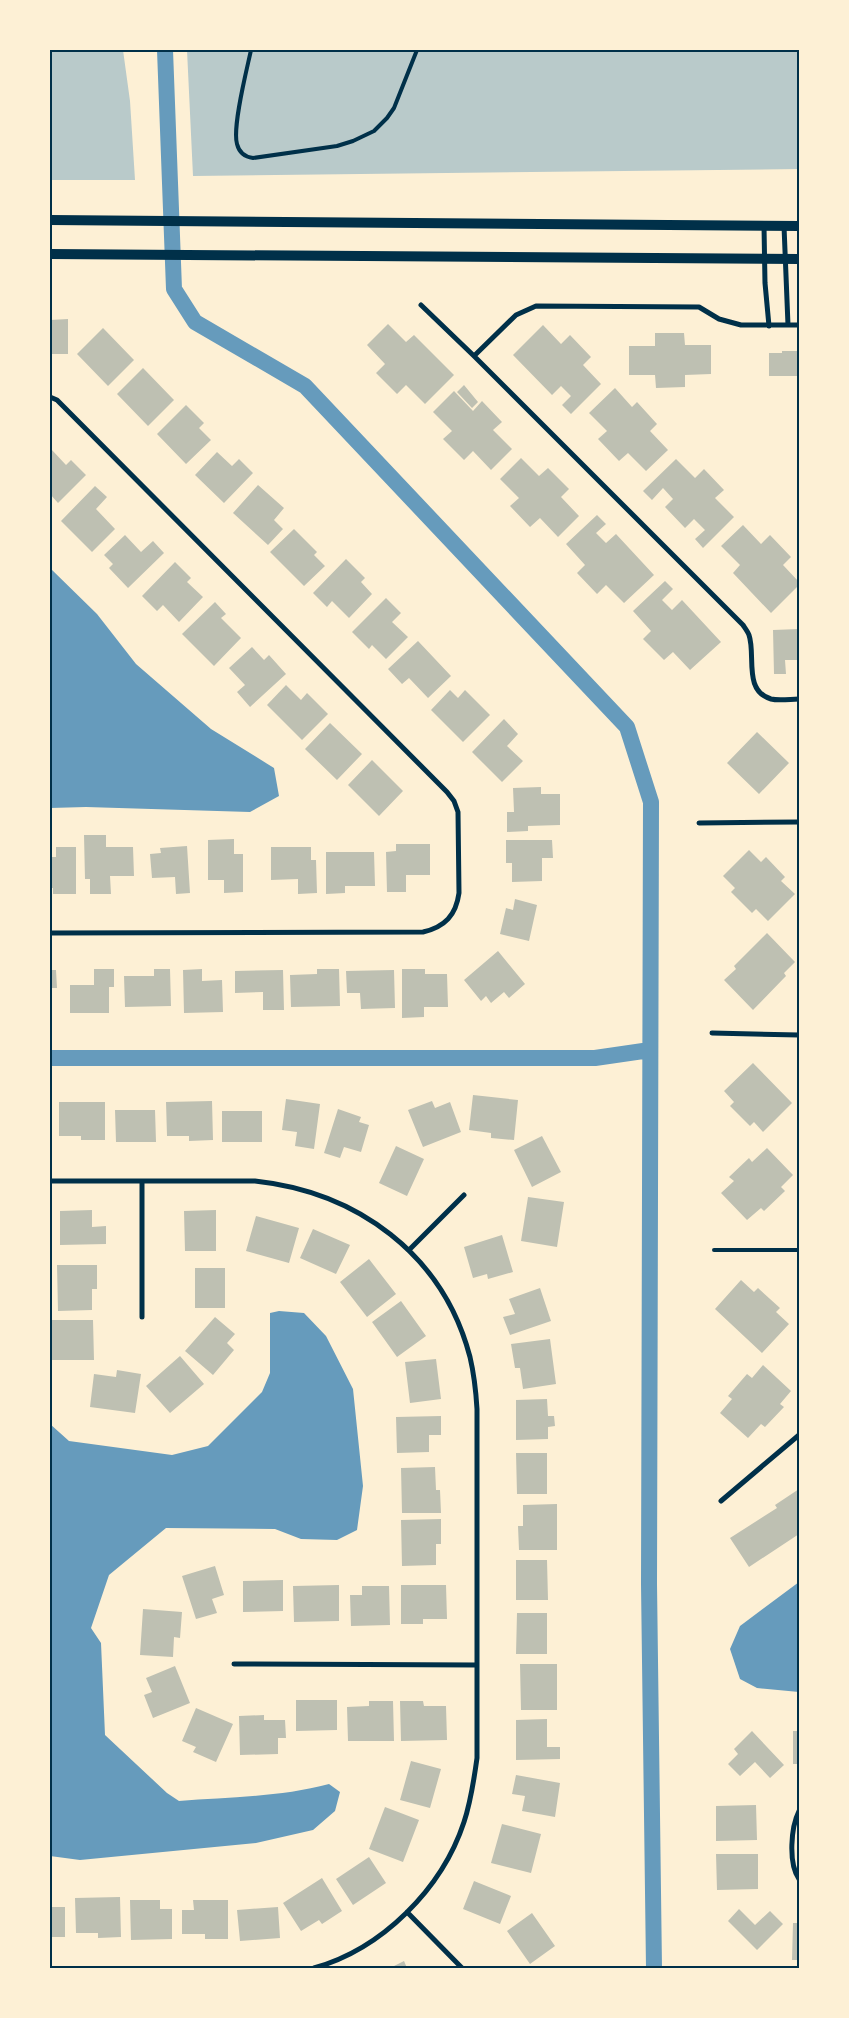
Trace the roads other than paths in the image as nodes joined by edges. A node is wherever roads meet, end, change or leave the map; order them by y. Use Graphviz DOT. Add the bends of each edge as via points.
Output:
graph roads {
  1 [pos="251,50"];
  2 [pos="417,50"];
  3 [pos="50,220"];
  4 [pos="764,226"];
  5 [pos="784,226"];
  6 [pos="799,226"];
  7 [pos="50,254"];
  8 [pos="764,259"];
  9 [pos="786,259"];
  10 [pos="799,259"];
  11 [pos="421,305"];
  12 [pos="788,325"];
  13 [pos="799,325"];
  14 [pos="769,326"];
  15 [pos="474,356"];
  16 [pos="50,397"];
  17 [pos="799,699"];
  18 [pos="799,822"];
  19 [pos="699,823"];
  20 [pos="50,933"];
  21 [pos="712,1033"];
  22 [pos="799,1035"];
  23 [pos="50,1181"];
  24 [pos="142,1181"];
  25 [pos="464,1195"];
  26 [pos="408,1250"];
  27 [pos="714,1250"];
  28 [pos="799,1250"];
  29 [pos="142,1316"];
  30 [pos="799,1436"];
  31 [pos="721,1501"];
  32 [pos="234,1664"];
  33 [pos="477,1664"];
  34 [pos="799,1811"];
  35 [pos="799,1879"];
  36 [pos="407,1912"];
  37 [pos="314,1968"];
  38 [pos="462,1968"];
  1 -- 2 [label="lane" via="236,141 244,155 253,158 337,146 374,131 394,108"];
  3 -- 4 [label="main road"];
  4 -- 5 [label="main road"];
  4 -- 8 [label="street"];
  5 -- 6 [label="main road"];
  5 -- 9 [label="street"];
  7 -- 8 [label="main road"];
  8 -- 9 [label="main road"];
  8 -- 14 [label="street"];
  9 -- 10 [label="main road"];
  9 -- 12 [label="street"];
  11 -- 15 [label="street"];
  12 -- 13 [label="street"];
  12 -- 14 [label="street"];
  14 -- 15 [label="street" via="730,323 699,307 536,306 516,315"];
  15 -- 17 [label="street" via="743,625 752,645 754,684 761,693 771,699"];
  16 -- 20 [label="street" via="57,400 452,798 458,812 459,893 458,904 445,923 423,932"];
  18 -- 19 [label="street"];
  21 -- 22 [label="street"];
  23 -- 24 [label="street"];
  24 -- 26 [label="street" via="255,1181 309,1190 369,1218"];
  24 -- 29 [label="street"];
  25 -- 26 [label="street"];
  26 -- 33 [label="street" via="444,1294 459,1324 474,1377 478,1410"];
  27 -- 28 [label="lane"];
  30 -- 31 [label="street"];
  32 -- 33 [label="street"];
  33 -- 36 [label="street" via="477,1758 464,1823 433,1881"];
  34 -- 35 [label="street" via="794,1821 792,1844"];
  36 -- 37 [label="street" via="361,1947"];
  36 -- 38 [label="street"];
}
